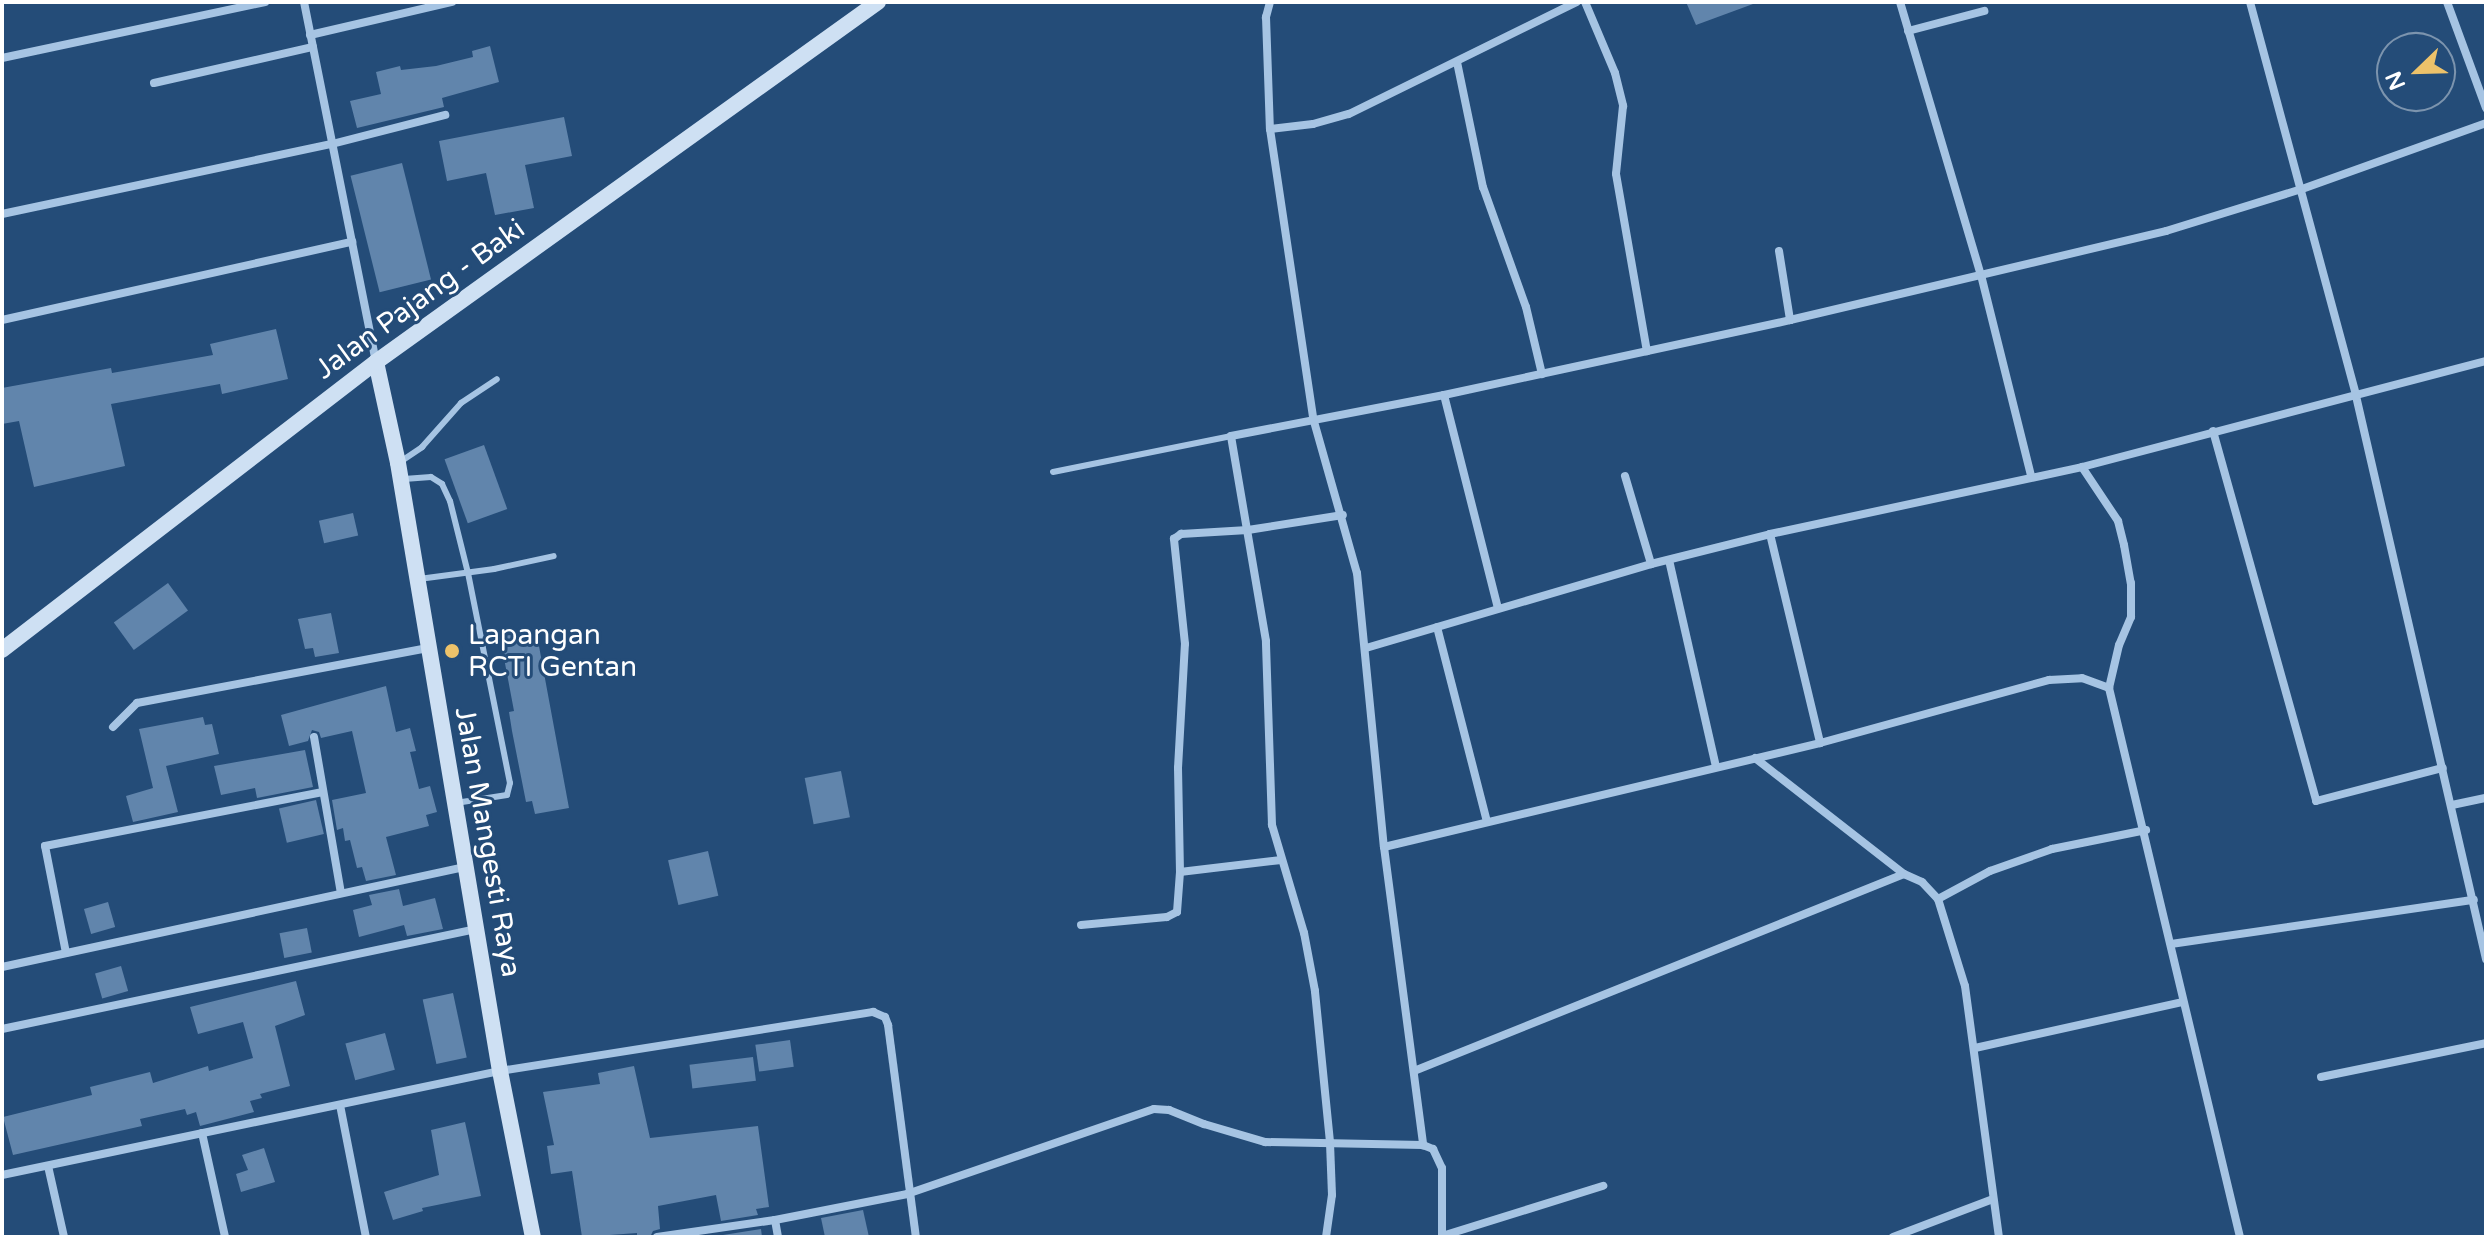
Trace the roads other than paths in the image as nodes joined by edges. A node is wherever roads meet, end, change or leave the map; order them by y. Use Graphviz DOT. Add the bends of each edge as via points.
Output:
graph roads {
  1 [pos="265,2"];
  2 [pos="304,2"];
  3 [pos="452,2"];
  4 [pos="878,2"];
  5 [pos="1270,2"];
  6 [pos="1577,2"];
  7 [pos="1585,2"];
  8 [pos="1900,2"];
  9 [pos="2250,2"];
  10 [pos="2447,2"];
  11 [pos="1984,11"];
  12 [pos="1908,31"];
  13 [pos="310,35"];
  14 [pos="313,47"];
  15 [pos="2,58"];
  16 [pos="1457,62"];
  17 [pos="154,83"];
  18 [pos="2486,108"];
  19 [pos="445,115"];
  20 [pos="2486,123"];
  21 [pos="1270,129"];
  22 [pos="332,144"];
  23 [pos="2302,189"];
  24 [pos="2,214"];
  25 [pos="352,242"];
  26 [pos="1779,251"];
  27 [pos="1981,275"];
  28 [pos="2,320"];
  29 [pos="1790,320"];
  30 [pos="1647,351"];
  31 [pos="2486,361"];
  32 [pos="376,362"];
  33 [pos="1542,374"];
  34 [pos="497,379"];
  35 [pos="1444,395"];
  36 [pos="2356,396"];
  37 [pos="1313,418"];
  38 [pos="2213,431"];
  39 [pos="1231,436"];
  40 [pos="2082,467"];
  41 [pos="399,471"];
  42 [pos="1053,472"];
  43 [pos="1625,476"];
  44 [pos="2031,476"];
  45 [pos="1343,515"];
  46 [pos="1248,530"];
  47 [pos="1770,534"];
  48 [pos="554,556"];
  49 [pos="1669,560"];
  50 [pos="1651,564"];
  51 [pos="468,573"];
  52 [pos="417,579"];
  53 [pos="1498,608"];
  54 [pos="1437,627"];
  55 [pos="428,648"];
  56 [pos="1366,648"];
  57 [pos="2,650"];
  58 [pos="2109,688"];
  59 [pos="113,727"];
  60 [pos="314,737"];
  61 [pos="1820,743"];
  62 [pos="1755,758"];
  63 [pos="1716,767"];
  64 [pos="2443,768"];
  65 [pos="323,792"];
  66 [pos="2486,798"];
  67 [pos="455,803"];
  68 [pos="2452,805"];
  69 [pos="1487,822"];
  70 [pos="2146,830"];
  71 [pos="1384,847"];
  72 [pos="1281,860"];
  73 [pos="466,866"];
  74 [pos="1180,872"];
  75 [pos="1904,874"];
  76 [pos="341,893"];
  77 [pos="1938,899"];
  78 [pos="2474,900"];
  79 [pos="1081,925"];
  80 [pos="477,929"];
  81 [pos="2171,944"];
  82 [pos="66,953"];
  83 [pos="2486,959"];
  84 [pos="2,967"];
  85 [pos="2182,1002"];
  86 [pos="2,1029"];
  87 [pos="2486,1043"];
  88 [pos="1975,1048"];
  89 [pos="500,1071"];
  90 [pos="1414,1071"];
  91 [pos="2321,1077"];
  92 [pos="340,1105"];
  93 [pos="202,1133"];
  94 [pos="1330,1142"];
  95 [pos="1423,1145"];
  96 [pos="48,1166"];
  97 [pos="2,1175"];
  98 [pos="1603,1186"];
  99 [pos="907,1194"];
  100 [pos="1993,1199"];
  101 [pos="775,1220"];
  102 [pos="64,1237"];
  103 [pos="225,1237"];
  104 [pos="366,1237"];
  105 [pos="533,1237"];
  106 [pos="657,1237"];
  107 [pos="778,1237"];
  108 [pos="916,1237"];
  109 [pos="1326,1237"];
  110 [pos="1442,1237"];
  111 [pos="1893,1237"];
  112 [pos="1999,1237"];
  113 [pos="2240,1237"];
  1 -- 15 [label="street"];
  2 -- 13 [label="street"];
  3 -- 13 [label="street"];
  4 -- 32 [label="main road, Jalan Pajang - Baki"];
  5 -- 21 [label="street"];
  6 -- 16 [label="street"];
  7 -- 30 [label="street" via="1623,106 1616,174"];
  8 -- 12 [label="street"];
  9 -- 23 [label="street"];
  10 -- 18 [label="street"];
  11 -- 12 [label="street"];
  12 -- 27 [label="street"];
  13 -- 14 [label="street"];
  14 -- 17 [label="street"];
  14 -- 22 [label="street"];
  16 -- 21 [label="street" via="1349,114"];
  16 -- 33 [label="street" via="1483,187 1526,307"];
  19 -- 22 [label="street"];
  20 -- 23 [label="street"];
  21 -- 37 [label="street"];
  22 -- 24 [label="street"];
  22 -- 25 [label="street"];
  23 -- 27 [label="street" via="2166,231"];
  23 -- 36 [label="street"];
  25 -- 28 [label="street"];
  25 -- 32 [label="street"];
  26 -- 29 [label="street"];
  27 -- 29 [label="street"];
  27 -- 44 [label="street"];
  29 -- 30 [label="street"];
  30 -- 33 [label="street"];
  31 -- 36 [label="street"];
  32 -- 41 [label="main road, Jalan Mangesti Raya"];
  32 -- 57 [label="main road, Jalan Pajang - Baki"];
  33 -- 35 [label="street"];
  34 -- 41 [label="lane" via="461,403"];
  35 -- 37 [label="street"];
  35 -- 53 [label="street"];
  36 -- 38 [label="street"];
  36 -- 64 [label="street"];
  37 -- 39 [label="street"];
  37 -- 45 [label="street"];
  38 -- 40 [label="street"];
  38 -- 64 [label="street" via="2316,801"];
  39 -- 42 [label="lane"];
  39 -- 46 [label="street"];
  40 -- 44 [label="street"];
  40 -- 58 [label="street" via="2118,521 2131,583 2131,617"];
  41 -- 51 [label="lane" via="442,484"];
  41 -- 52 [label="main road, Jalan Mangesti Raya"];
  43 -- 50 [label="street"];
  44 -- 47 [label="street"];
  45 -- 46 [label="street"];
  45 -- 56 [label="street"];
  46 -- 72 [label="street" via="1266,641 1272,825"];
  46 -- 74 [label="street" via="1181,534 1174,539 1185,644 1178,768"];
  47 -- 49 [label="street"];
  47 -- 61 [label="street"];
  48 -- 51 [label="lane"];
  49 -- 50 [label="street"];
  49 -- 63 [label="street"];
  50 -- 53 [label="street"];
  51 -- 52 [label="lane"];
  51 -- 67 [label="lane" via="511,789 507,795"];
  52 -- 55 [label="main road, Jalan Mangesti Raya"];
  53 -- 54 [label="street"];
  54 -- 56 [label="street"];
  54 -- 69 [label="street"];
  55 -- 59 [label="street" via="137,703"];
  55 -- 67 [label="main road, Jalan Mangesti Raya"];
  56 -- 71 [label="street"];
  58 -- 61 [label="street" via="2082,678 2049,680"];
  58 -- 70 [label="street"];
  60 -- 65 [label="street"];
  61 -- 62 [label="street"];
  62 -- 63 [label="street"];
  62 -- 75 [label="street"];
  63 -- 69 [label="street"];
  64 -- 68 [label="street"];
  65 -- 76 [label="street"];
  65 -- 82 [label="street" via="45,846"];
  66 -- 68 [label="street"];
  67 -- 73 [label="main road, Jalan Mangesti Raya"];
  68 -- 78 [label="street"];
  69 -- 71 [label="street"];
  70 -- 77 [label="street" via="2052,849 1990,871"];
  70 -- 81 [label="street"];
  71 -- 90 [label="street"];
  72 -- 74 [label="street"];
  72 -- 94 [label="street" via="1315,991"];
  73 -- 76 [label="street"];
  73 -- 80 [label="main road, Jalan Mangesti Raya"];
  74 -- 79 [label="street" via="1174,915"];
  75 -- 77 [label="street" via="1922,882"];
  75 -- 90 [label="street"];
  76 -- 82 [label="street"];
  77 -- 88 [label="street" via="1965,986"];
  78 -- 81 [label="street"];
  78 -- 83 [label="street"];
  80 -- 86 [label="street"];
  80 -- 89 [label="main road, Jalan Mangesti Raya"];
  81 -- 85 [label="street"];
  82 -- 84 [label="street"];
  85 -- 88 [label="street"];
  85 -- 113 [label="street"];
  87 -- 91 [label="street"];
  88 -- 100 [label="street"];
  89 -- 92 [label="street"];
  89 -- 99 [label="street" via="878,1013 888,1025"];
  89 -- 105 [label="main road, Jalan Mangesti Raya"];
  90 -- 95 [label="street"];
  92 -- 93 [label="street"];
  92 -- 104 [label="street"];
  93 -- 96 [label="street"];
  93 -- 103 [label="street"];
  94 -- 95 [label="street"];
  94 -- 99 [label="street" via="1265,1142 1154,1109"];
  94 -- 109 [label="street" via="1332,1195"];
  95 -- 110 [label="street" via="1433,1149 1442,1168"];
  96 -- 97 [label="street"];
  96 -- 102 [label="street"];
  98 -- 110 [label="street"];
  99 -- 101 [label="street"];
  99 -- 108 [label="street"];
  100 -- 111 [label="street"];
  100 -- 112 [label="street"];
  101 -- 106 [label="street"];
  101 -- 107 [label="street"];
}
